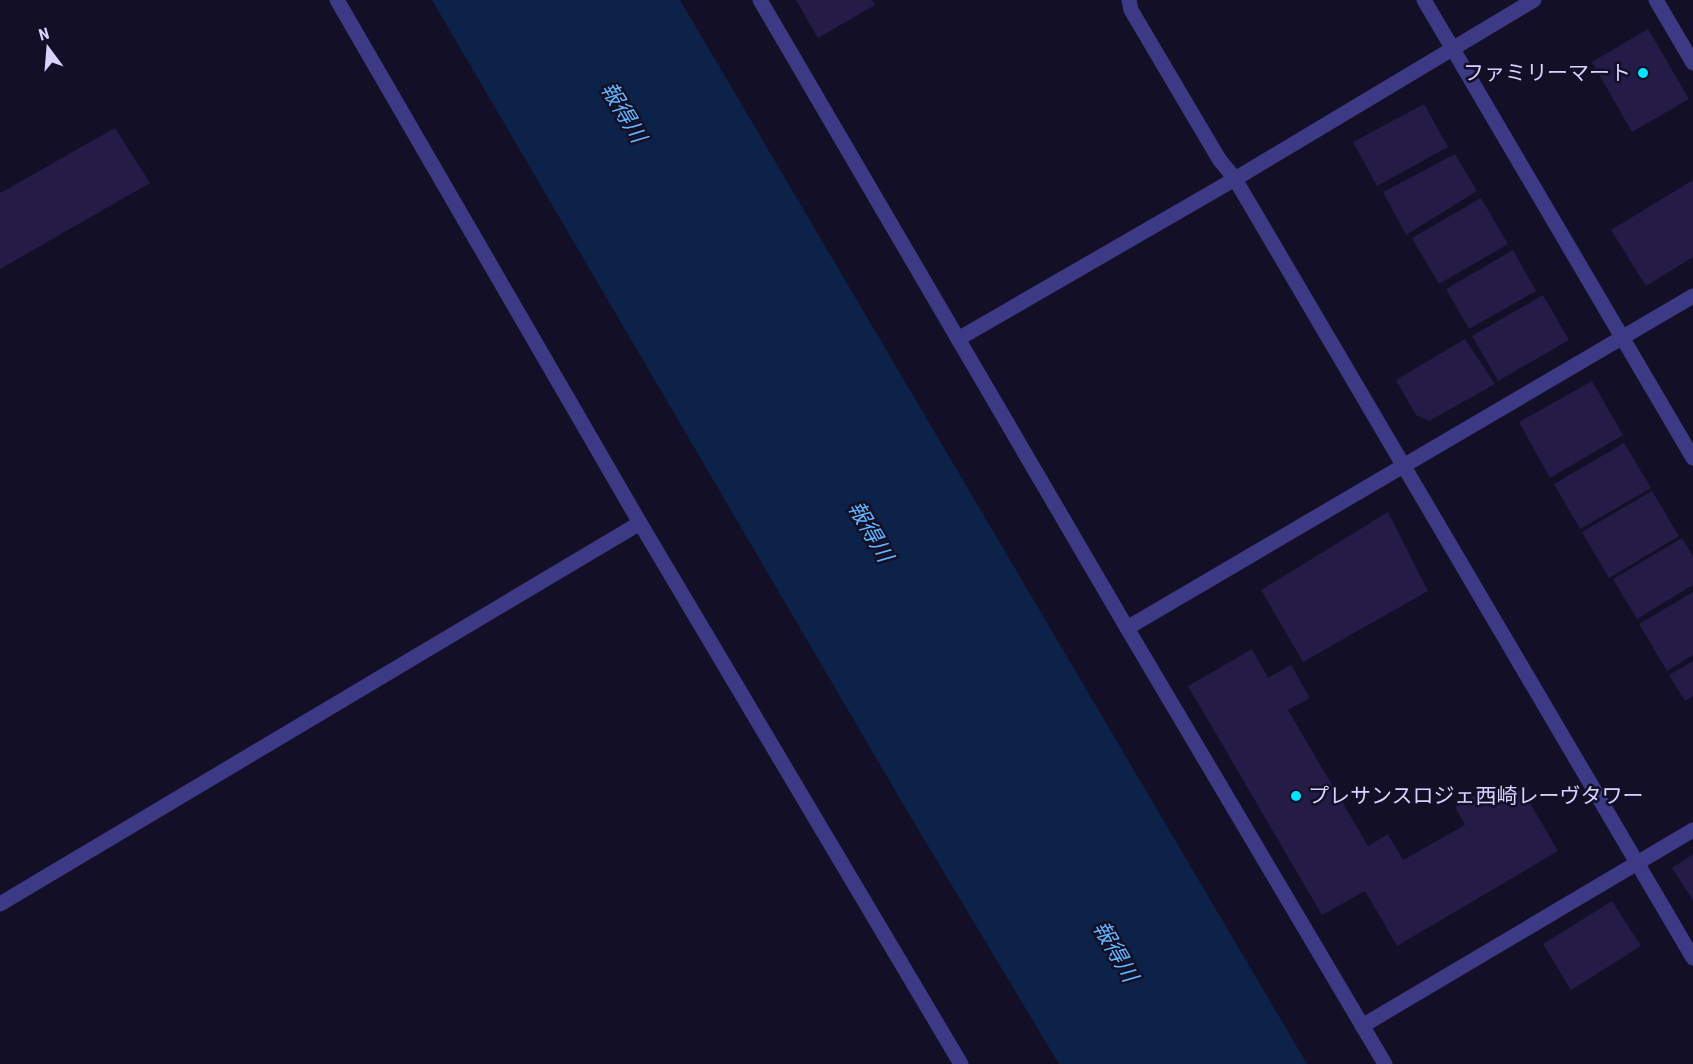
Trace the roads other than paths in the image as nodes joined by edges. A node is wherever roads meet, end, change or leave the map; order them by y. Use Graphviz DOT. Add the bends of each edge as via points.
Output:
graph roads {
  1 [pos="337,0"];
  2 [pos="760,0"];
  3 [pos="1129,0"];
  4 [pos="1424,0"];
  5 [pos="1534,0"];
  6 [pos="1656,0"];
  7 [pos="1452,48"];
  8 [pos="1693,63"];
  9 [pos="1235,178"];
  10 [pos="1693,296"];
  11 [pos="1623,337"];
  12 [pos="958,339"];
  13 [pos="1693,458"];
  14 [pos="1404,466"];
  15 [pos="640,523"];
  16 [pos="1127,628"];
  17 [pos="1693,830"];
  18 [pos="1637,863"];
  19 [pos="0,904"];
  20 [pos="1693,958"];
  21 [pos="1362,1026"];
  22 [pos="961,1064"];
  23 [pos="1385,1064"];
  1 -- 15 [label="street"];
  2 -- 12 [label="street"];
  3 -- 9 [label="street" via="1131,10 1219,159"];
  4 -- 7 [label="street"];
  5 -- 7 [label="street"];
  6 -- 8 [label="street"];
  7 -- 9 [label="street"];
  7 -- 11 [label="street"];
  9 -- 12 [label="street"];
  9 -- 14 [label="street"];
  10 -- 11 [label="street"];
  11 -- 13 [label="street"];
  11 -- 14 [label="street"];
  12 -- 16 [label="street"];
  14 -- 16 [label="street"];
  14 -- 18 [label="street"];
  15 -- 19 [label="street"];
  15 -- 22 [label="street"];
  16 -- 21 [label="street"];
  17 -- 18 [label="street"];
  18 -- 20 [label="street"];
  18 -- 21 [label="street"];
  21 -- 23 [label="street"];
}
